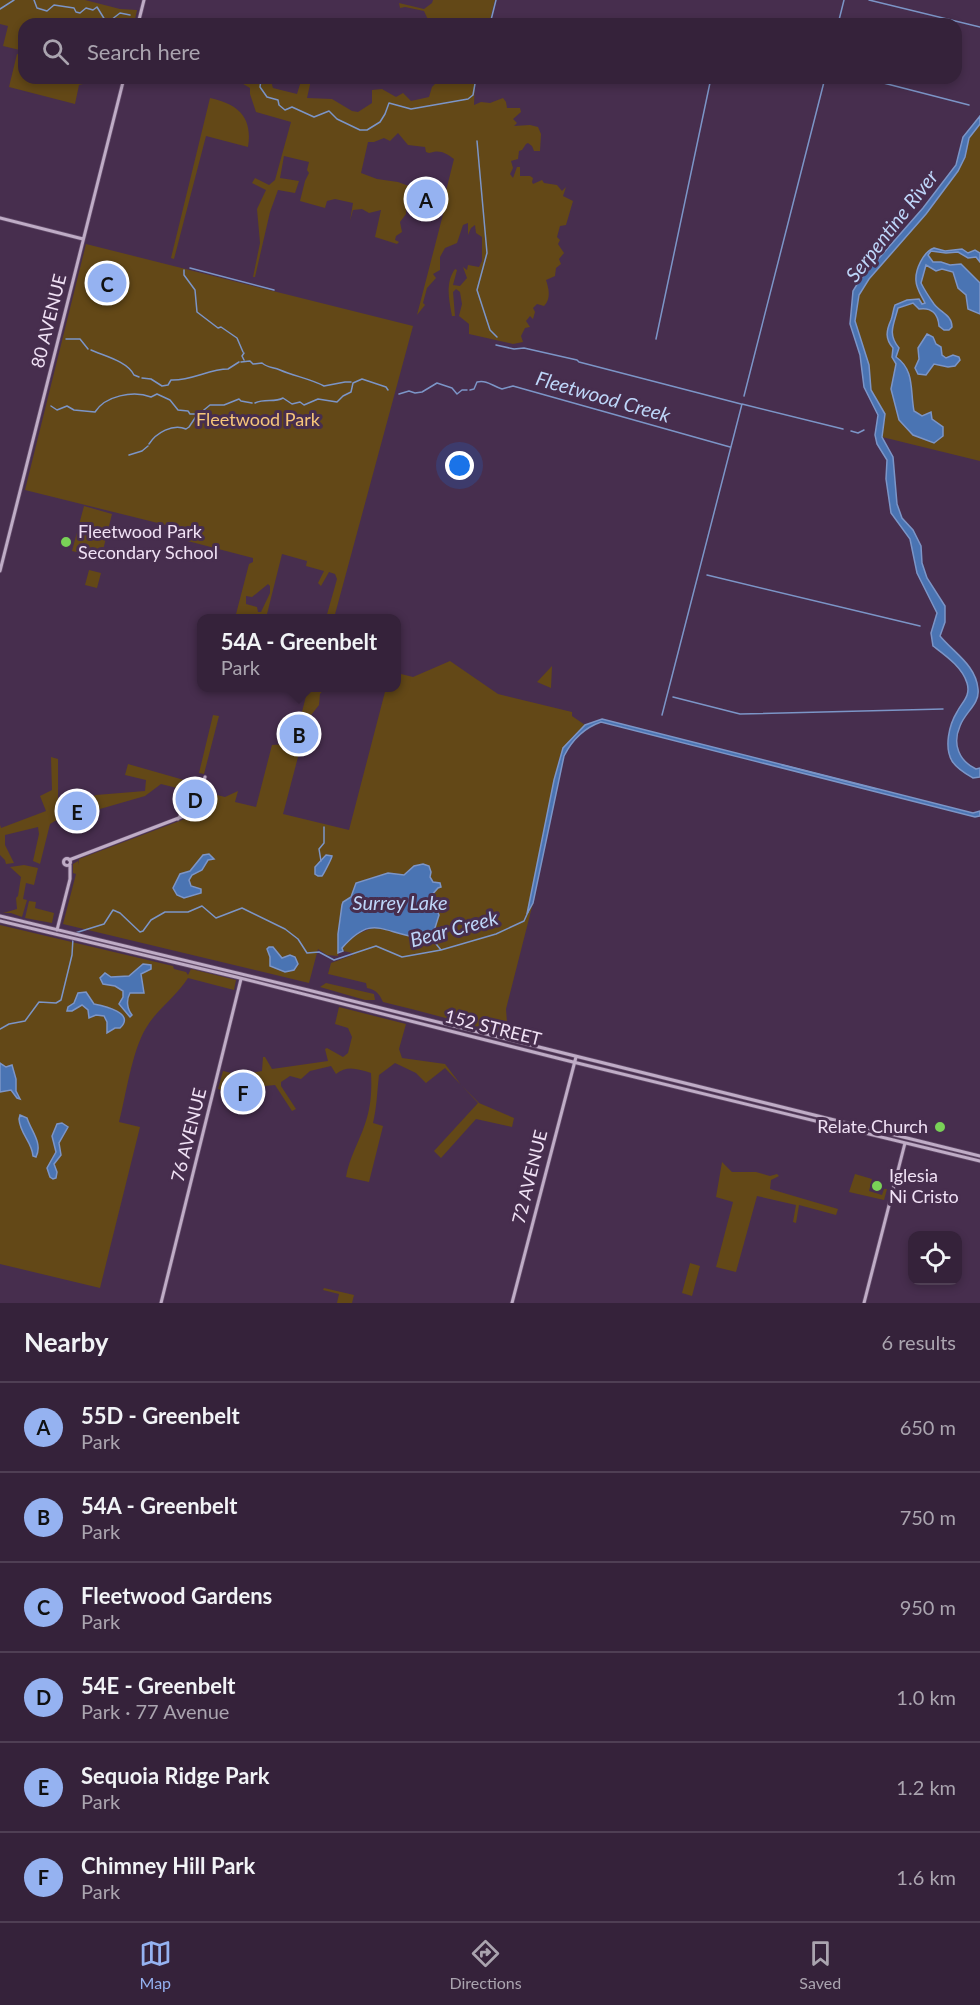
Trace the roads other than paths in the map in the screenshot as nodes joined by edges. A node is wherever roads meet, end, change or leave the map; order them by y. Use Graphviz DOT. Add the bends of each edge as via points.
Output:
graph roads {
  1 [pos="144,0"];
  2 [pos="140,18"];
  3 [pos="122,84"];
  4 [pos="0,218"];
  5 [pos="83,239"];
  6 [pos="0,571"];
  7 [pos="205,777"];
  8 [pos="196,779"];
  9 [pos="177,820"];
  10 [pos="0,918"];
  11 [pos="56,932"];
  12 [pos="242,976"];
  13 [pos="576,1057"];
  14 [pos="574,1062"];
  15 [pos="697,1091"];
  16 [pos="719,1092"];
  17 [pos="905,1140"];
  18 [pos="980,1156"];
  19 [pos="980,1161"];
  20 [pos="161,1303"];
  21 [pos="512,1303"];
  22 [pos="864,1303"];
  1 -- 2 [label="main road"];
  3 -- 5 [label="main road, 80 AVENUE"];
  4 -- 5 [label="main road"];
  5 -- 6 [label="main road, 80 AVENUE"];
  7 -- 9 [label="main road" via="196,804"];
  8 -- 9 [label="main road" via="189,802"];
  9 -- 11 [label="main road" via="69,863 70,876"];
  10 -- 11 [label="main road, 152 STREET"];
  11 -- 12 [label="main road, 152 STREET"];
  12 -- 13 [label="main road, 152 STREET"];
  12 -- 14 [label="main road, 152 STREET"];
  12 -- 20 [label="main road, 76 AVENUE"];
  13 -- 14 [label="main road, 72 AVENUE"];
  13 -- 16 [label="main road, 152 STREET"];
  14 -- 15 [label="main road, 152 STREET"];
  14 -- 21 [label="main road, 72 AVENUE"];
  15 -- 16 [label="main road"];
  15 -- 17 [label="main road, 152 STREET"];
  16 -- 17 [label="main road, 152 STREET"];
  17 -- 18 [label="main road, 152 STREET"];
  17 -- 19 [label="main road, 152 STREET"];
  17 -- 22 [label="main road"];
}
